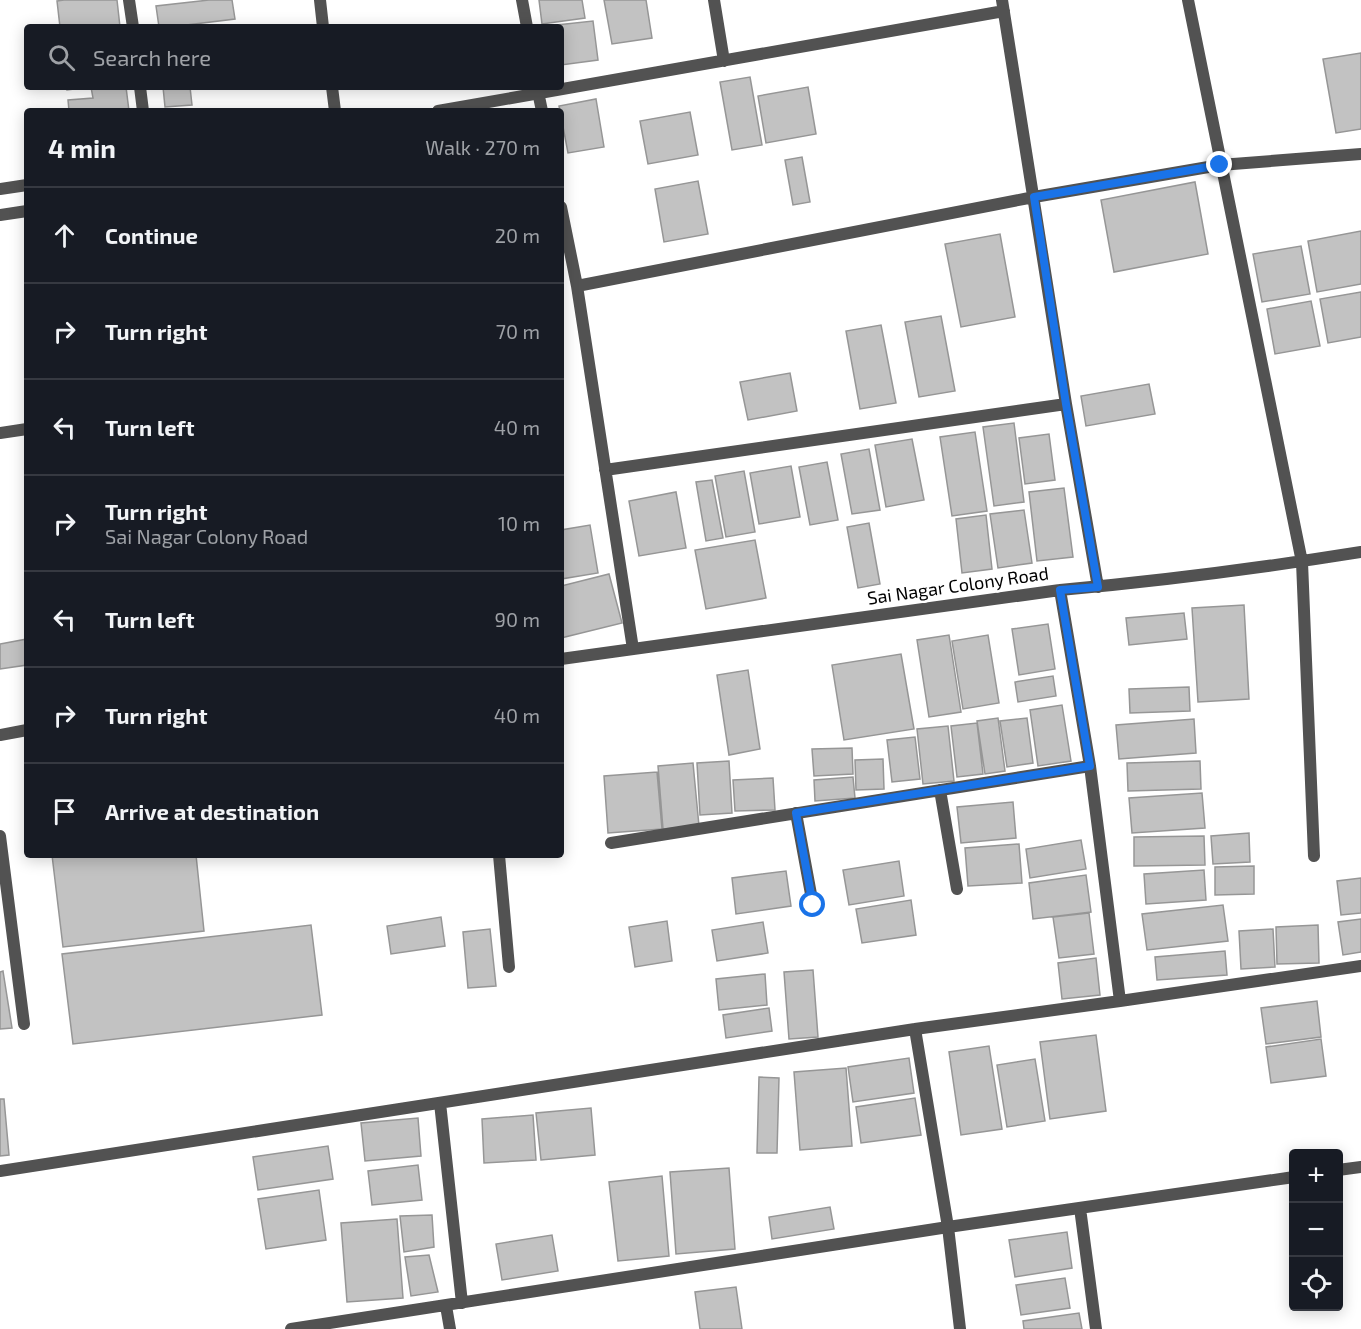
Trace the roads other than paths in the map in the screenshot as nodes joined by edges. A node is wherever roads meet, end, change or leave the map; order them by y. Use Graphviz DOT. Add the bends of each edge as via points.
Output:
graph roads {
  1 [pos="129,0"];
  2 [pos="320,0"];
  3 [pos="522,0"];
  4 [pos="714,0"];
  5 [pos="1188,0"];
  6 [pos="1003,6"];
  7 [pos="133,24"];
  8 [pos="323,24"];
  9 [pos="526,24"];
  10 [pos="724,61"];
  11 [pos="564,86"];
  12 [pos="140,90"];
  13 [pos="332,90"];
  14 [pos="538,90"];
  15 [pos="143,108"];
  16 [pos="335,108"];
  17 [pos="452,108"];
  18 [pos="541,108"];
  19 [pos="1361,154"];
  20 [pos="1220,165"];
  21 [pos="24,185"];
  22 [pos="0,189"];
  23 [pos="1034,197"];
  24 [pos="24,211"];
  25 [pos="0,215"];
  26 [pos="564,222"];
  27 [pos="577,286"];
  28 [pos="1066,404"];
  29 [pos="24,429"];
  30 [pos="0,433"];
  31 [pos="605,470"];
  32 [pos="1361,552"];
  33 [pos="1302,562"];
  34 [pos="1098,587"];
  35 [pos="1060,590"];
  36 [pos="633,649"];
  37 [pos="564,659"];
  38 [pos="24,731"];
  39 [pos="0,735"];
  40 [pos="1090,766"];
  41 [pos="940,790"];
  42 [pos="796,813"];
  43 [pos="0,836"];
  44 [pos="611,843"];
  45 [pos="1314,856"];
  46 [pos="499,858"];
  47 [pos="957,889"];
  48 [pos="813,905"];
  49 [pos="1361,966"];
  50 [pos="509,967"];
  51 [pos="1120,1001"];
  52 [pos="24,1024"];
  53 [pos="915,1029"];
  54 [pos="440,1103"];
  55 [pos="1361,1167"];
  56 [pos="1343,1169"];
  57 [pos="0,1171"];
  58 [pos="1289,1178"];
  59 [pos="1080,1208"];
  60 [pos="948,1227"];
  61 [pos="462,1303"];
  62 [pos="446,1306"];
  63 [pos="291,1329"];
  64 [pos="450,1329"];
  65 [pos="960,1329"];
  66 [pos="1096,1329"];
  1 -- 7 [label="street"];
  2 -- 8 [label="street"];
  3 -- 9 [label="street"];
  4 -- 10 [label="street"];
  5 -- 20 [label="street"];
  6 -- 10 [label="street"];
  6 -- 23 [label="street"];
  10 -- 11 [label="street"];
  12 -- 15 [label="street"];
  13 -- 16 [label="street"];
  14 -- 17 [label="street"];
  14 -- 18 [label="street"];
  19 -- 20 [label="street"];
  20 -- 23 [label="street"];
  20 -- 33 [label="street"];
  21 -- 22 [label="street"];
  23 -- 27 [label="street"];
  23 -- 28 [label="street"];
  24 -- 25 [label="street"];
  26 -- 27 [label="street"];
  27 -- 31 [label="street"];
  28 -- 31 [label="street"];
  28 -- 34 [label="street"];
  29 -- 30 [label="street"];
  31 -- 36 [label="street"];
  32 -- 33 [label="street, Sai Nagar Colony Road"];
  33 -- 34 [label="street, Sai Nagar Colony Road"];
  33 -- 45 [label="street"];
  34 -- 35 [label="street, Sai Nagar Colony Road"];
  35 -- 36 [label="street, Sai Nagar Colony Road"];
  35 -- 40 [label="street"];
  36 -- 37 [label="street, Sai Nagar Colony Road"];
  38 -- 39 [label="street"];
  40 -- 41 [label="street"];
  40 -- 51 [label="street"];
  41 -- 42 [label="street"];
  41 -- 47 [label="street"];
  42 -- 44 [label="street"];
  42 -- 48 [label="street"];
  43 -- 52 [label="street"];
  46 -- 50 [label="street"];
  49 -- 51 [label="street"];
  51 -- 53 [label="street"];
  53 -- 54 [label="street"];
  53 -- 60 [label="street"];
  54 -- 57 [label="street"];
  54 -- 61 [label="street"];
  55 -- 56 [label="street"];
  58 -- 59 [label="street"];
  59 -- 60 [label="street"];
  59 -- 66 [label="street"];
  60 -- 61 [label="street"];
  60 -- 65 [label="street"];
  61 -- 62 [label="street"];
  62 -- 63 [label="street"];
  62 -- 64 [label="street"];
}
